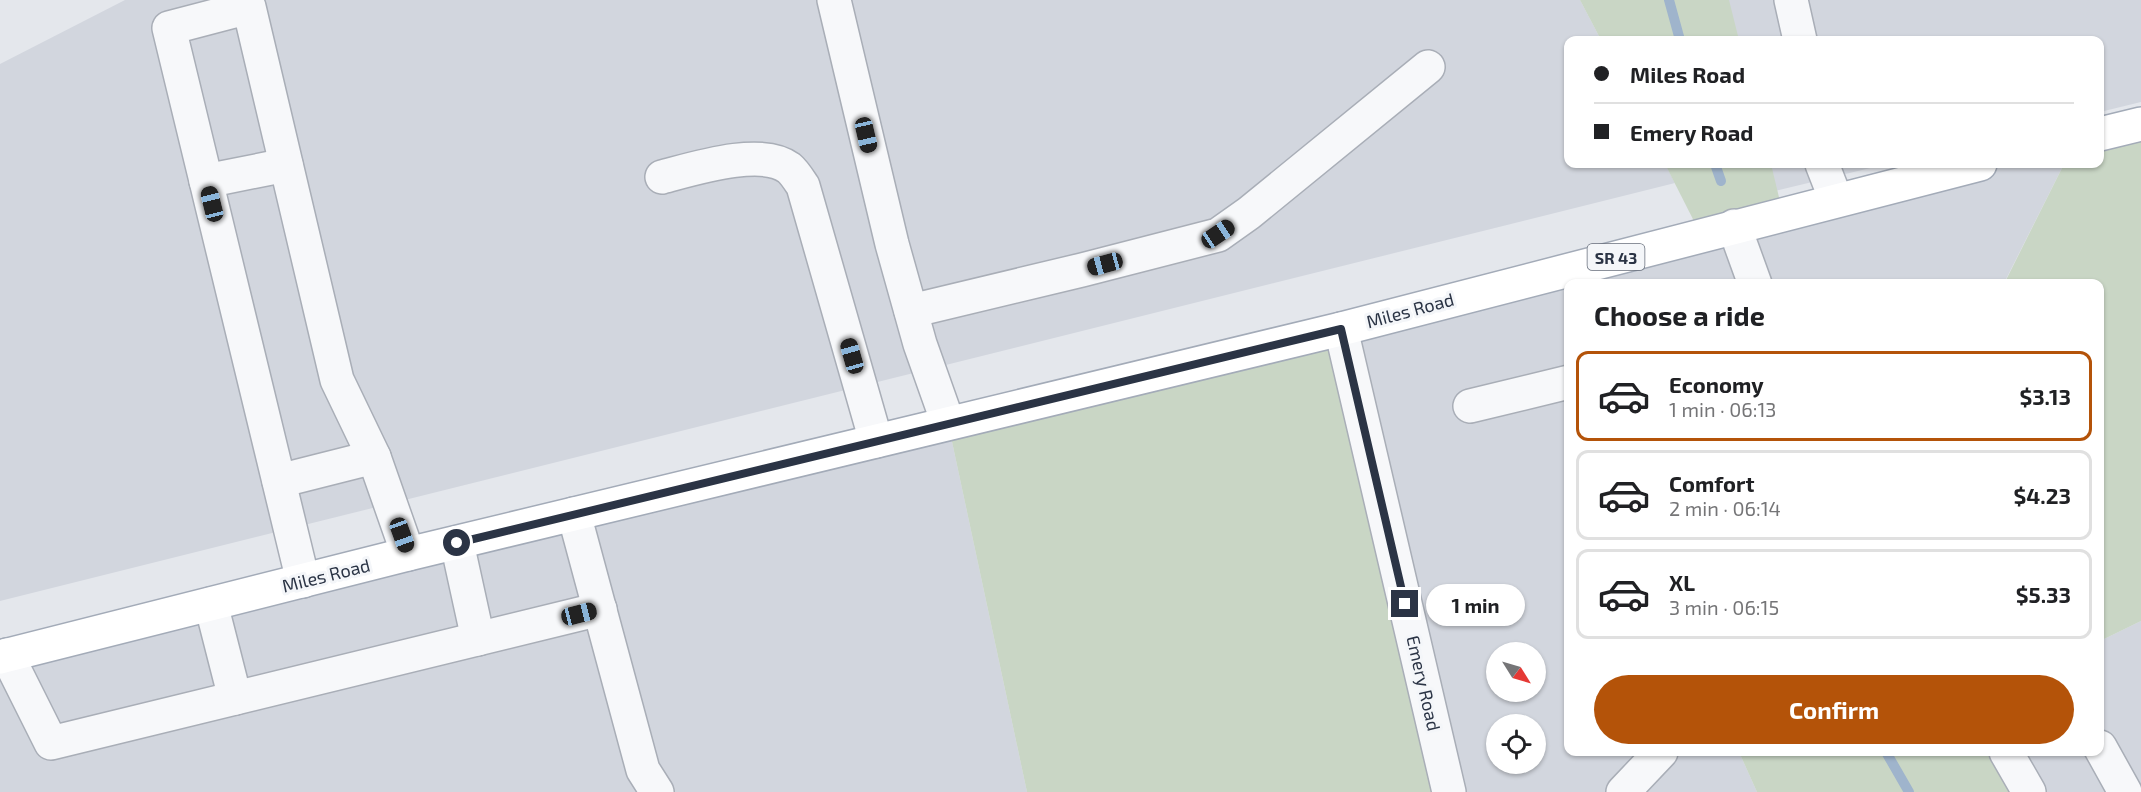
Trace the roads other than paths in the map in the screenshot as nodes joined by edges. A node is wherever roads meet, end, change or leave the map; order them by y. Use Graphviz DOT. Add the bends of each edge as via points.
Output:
graph roads {
  1 [pos="834,0"];
  2 [pos="1791,0"];
  3 [pos="1799,36"];
  4 [pos="1428,67"];
  5 [pos="2141,124"];
  6 [pos="2104,133"];
  7 [pos="286,165"];
  8 [pos="1824,168"];
  9 [pos="1964,168"];
  10 [pos="662,177"];
  11 [pos="206,182"];
  12 [pos="1836,200"];
  13 [pos="1734,226"];
  14 [pos="1753,279"];
  15 [pos="911,311"];
  16 [pos="1341,329"];
  17 [pos="1564,383"];
  18 [pos="1470,406"];
  19 [pos="948,423"];
  20 [pos="876,441"];
  21 [pos="374,457"];
  22 [pos="279,481"];
  23 [pos="574,514"];
  24 [pos="457,543"];
  25 [pos="408,554"];
  26 [pos="303,581"];
  27 [pos="211,604"];
  28 [pos="600,609"];
  29 [pos="478,639"];
  30 [pos="3,656"];
  31 [pos="235,698"];
  32 [pos="2104,754"];
  33 [pos="1657,756"];
  34 [pos="2008,756"];
  35 [pos="657,792"];
  36 [pos="1449,792"];
  37 [pos="1623,792"];
  38 [pos="2029,792"];
  39 [pos="2125,792"];
  1 -- 15 [label="street"];
  2 -- 3 [label="street"];
  4 -- 15 [label="street" via="1218,234"];
  5 -- 6 [label="main road"];
  7 -- 11 [label="street"];
  7 -- 11 [label="street" via="249,7 169,28"];
  7 -- 21 [label="street" via="337,380"];
  8 -- 12 [label="street"];
  9 -- 12 [label="main road, Miles Road / SR 43"];
  10 -- 20 [label="street" via="731,160 773,160 789,168 803,186"];
  11 -- 22 [label="street"];
  12 -- 13 [label="main road, Miles Road / SR 43"];
  13 -- 14 [label="street"];
  13 -- 16 [label="main road, Miles Road / SR 43"];
  15 -- 19 [label="street"];
  16 -- 19 [label="main road, Miles Road / SR 43"];
  16 -- 36 [label="street, Emery Road"];
  17 -- 18 [label="street"];
  19 -- 20 [label="main road, Miles Road / SR 43"];
  20 -- 23 [label="main road, Miles Road / SR 43"];
  21 -- 22 [label="street"];
  21 -- 25 [label="street"];
  22 -- 26 [label="street"];
  23 -- 24 [label="main road, Miles Road / SR 43"];
  23 -- 28 [label="street"];
  24 -- 25 [label="main road, Miles Road / SR 43"];
  24 -- 29 [label="street"];
  25 -- 26 [label="main road, Miles Road / SR 43"];
  26 -- 27 [label="main road, Miles Road / SR 43"];
  27 -- 30 [label="main road, Miles Road / SR 43"];
  27 -- 31 [label="street"];
  28 -- 29 [label="street"];
  28 -- 35 [label="street" via="643,770"];
  29 -- 31 [label="street"];
  30 -- 31 [label="street" via="51,743"];
  32 -- 39 [label="street"];
  33 -- 37 [label="street"];
  34 -- 38 [label="street"];
}
